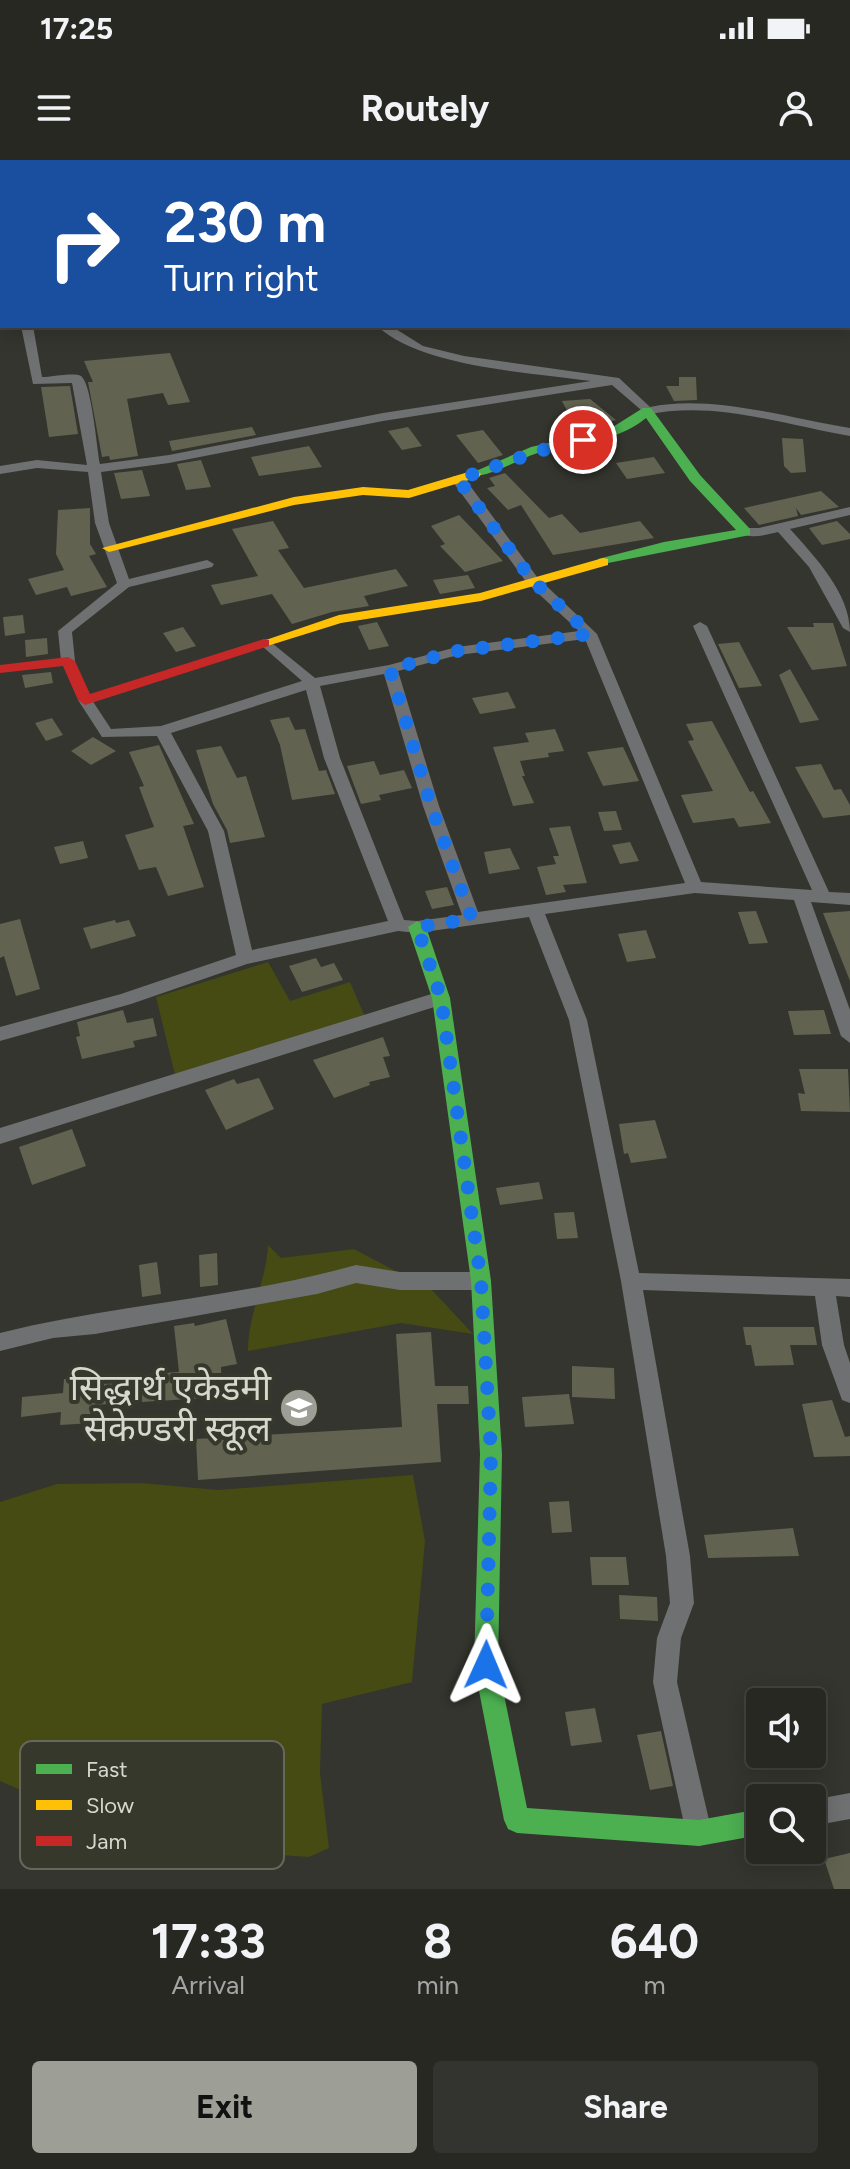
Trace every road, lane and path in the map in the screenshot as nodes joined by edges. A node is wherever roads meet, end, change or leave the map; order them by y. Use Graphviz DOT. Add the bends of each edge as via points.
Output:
graph roads {
  1 [pos="27,328"];
  2 [pos="386,328"];
  3 [pos="615,381"];
  4 [pos="647,411"];
  5 [pos="850,432"];
  6 [pos="94,469"];
  7 [pos="0,470"];
  8 [pos="458,479"];
  9 [pos="850,511"];
  10 [pos="781,527"];
  11 [pos="745,532"];
  12 [pos="109,548"];
  13 [pos="207,564"];
  14 [pos="532,580"];
  15 [pos="124,584"];
  16 [pos="700,626"];
  17 [pos="850,628"];
  18 [pos="590,634"];
  19 [pos="267,643"];
  20 [pos="68,661"];
  21 [pos="0,669"];
  22 [pos="390,669"];
  23 [pos="312,683"];
  24 [pos="85,700"];
  25 [pos="162,731"];
  26 [pos="695,887"];
  27 [pos="801,896"];
  28 [pos="824,898"];
  29 [pos="850,899"];
  30 [pos="535,910"];
  31 [pos="472,919"];
  32 [pos="408,926"];
  33 [pos="245,958"];
  34 [pos="441,998"];
  35 [pos="0,1034"];
  36 [pos="850,1036"];
  37 [pos="0,1136"];
  38 [pos="481,1281"];
  39 [pos="631,1281"];
  40 [pos="824,1287"];
  41 [pos="850,1288"];
  42 [pos="0,1342"];
  43 [pos="850,1393"];
  44 [pos="850,1806"];
  45 [pos="826,1810"];
  46 [pos="746,1825"];
  47 [pos="699,1833"];
  1 -- 6 [label="street" via="37,381 77,379"];
  2 -- 3 [label="street" via="419,348 464,359"];
  3 -- 4 [label="street"];
  3 -- 6 [label="street"];
  4 -- 5 [label="street" via="659,406 689,408"];
  4 -- 8 [label="street" via="611,434 541,448"];
  4 -- 11 [label="street" via="695,478"];
  6 -- 7 [label="street" via="37,464"];
  6 -- 12 [label="street"];
  8 -- 12 [label="street" via="409,494 363,491 294,501"];
  8 -- 14 [label="street"];
  9 -- 10 [label="street"];
  10 -- 11 [label="street"];
  10 -- 17 [label="street" via="815,565"];
  11 -- 14 [label="street" via="664,546"];
  12 -- 15 [label="street"];
  13 -- 15 [label="street"];
  14 -- 18 [label="street"];
  14 -- 19 [label="street" via="481,597 339,619"];
  15 -- 20 [label="street" via="65,631"];
  16 -- 28 [label="street"];
  18 -- 22 [label="street" via="457,651"];
  18 -- 26 [label="street"];
  19 -- 23 [label="street"];
  19 -- 24 [label="street"];
  20 -- 21 [label="street"];
  20 -- 24 [label="street"];
  22 -- 23 [label="street"];
  22 -- 31 [label="street"];
  23 -- 25 [label="street"];
  23 -- 32 [label="street" via="332,758"];
  24 -- 25 [label="street" via="107,734"];
  25 -- 33 [label="street" via="216,831"];
  26 -- 27 [label="street"];
  26 -- 30 [label="street"];
  27 -- 28 [label="street"];
  27 -- 36 [label="street"];
  28 -- 29 [label="street"];
  30 -- 31 [label="street"];
  30 -- 39 [label="street" via="578,1020"];
  31 -- 32 [label="street"];
  32 -- 33 [label="street"];
  32 -- 34 [label="street"];
  33 -- 35 [label="street"];
  34 -- 37 [label="street"];
  34 -- 38 [label="street"];
  38 -- 42 [label="street" via="400,1281 356,1274"];
  38 -- 47 [label="street" via="491,1454 486,1665 517,1820"];
  39 -- 40 [label="street"];
  39 -- 47 [label="street" via="682,1603 669,1638 665,1682"];
  40 -- 41 [label="street"];
  40 -- 43 [label="street" via="833,1345"];
  44 -- 45 [label="street"];
  46 -- 47 [label="street"];
}
